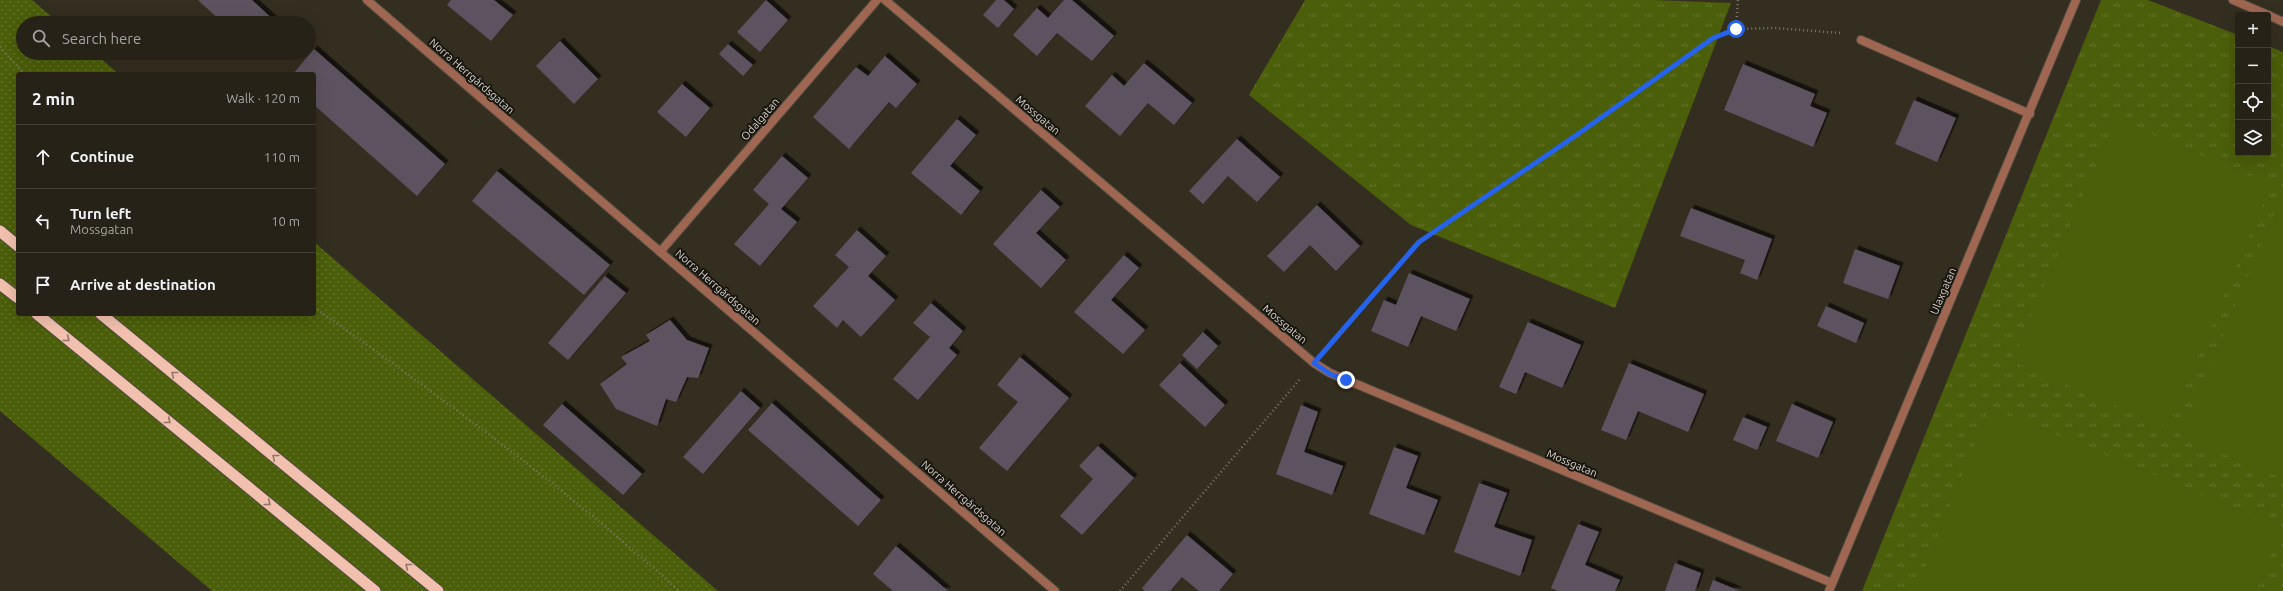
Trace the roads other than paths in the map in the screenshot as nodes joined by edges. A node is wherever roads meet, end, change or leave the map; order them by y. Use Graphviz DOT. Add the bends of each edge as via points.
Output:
graph roads {
  1 [pos="366,0"];
  2 [pos="877,0"];
  3 [pos="885,0"];
  4 [pos="2076,0"];
  5 [pos="2233,0"];
  6 [pos="2261,12"];
  7 [pos="2271,16"];
  8 [pos="2283,22"];
  9 [pos="1860,40"];
  10 [pos="2030,114"];
  11 [pos="0,231"];
  12 [pos="16,244"];
  13 [pos="660,252"];
  14 [pos="0,284"];
  15 [pos="16,296"];
  16 [pos="39,316"];
  17 [pos="103,316"];
  18 [pos="1831,587"];
  19 [pos="375,591"];
  20 [pos="438,591"];
  21 [pos="1055,591"];
  1 -- 13 [label="street, Norra Herrgårdsgatan"];
  2 -- 13 [label="street, Odalgatan"];
  3 -- 18 [label="street, Mossgatan" via="1314,363 1340,378"];
  4 -- 10 [label="street, Ulaxgatan"];
  5 -- 6 [label="street"];
  7 -- 8 [label="street"];
  9 -- 10 [label="street"];
  10 -- 18 [label="street, Ulaxgatan"];
  11 -- 12 [label="highway"];
  13 -- 21 [label="street, Norra Herrgårdsgatan"];
  14 -- 15 [label="highway"];
  16 -- 19 [label="highway, one-way"];
  20 -- 17 [label="highway, one-way"];
}
